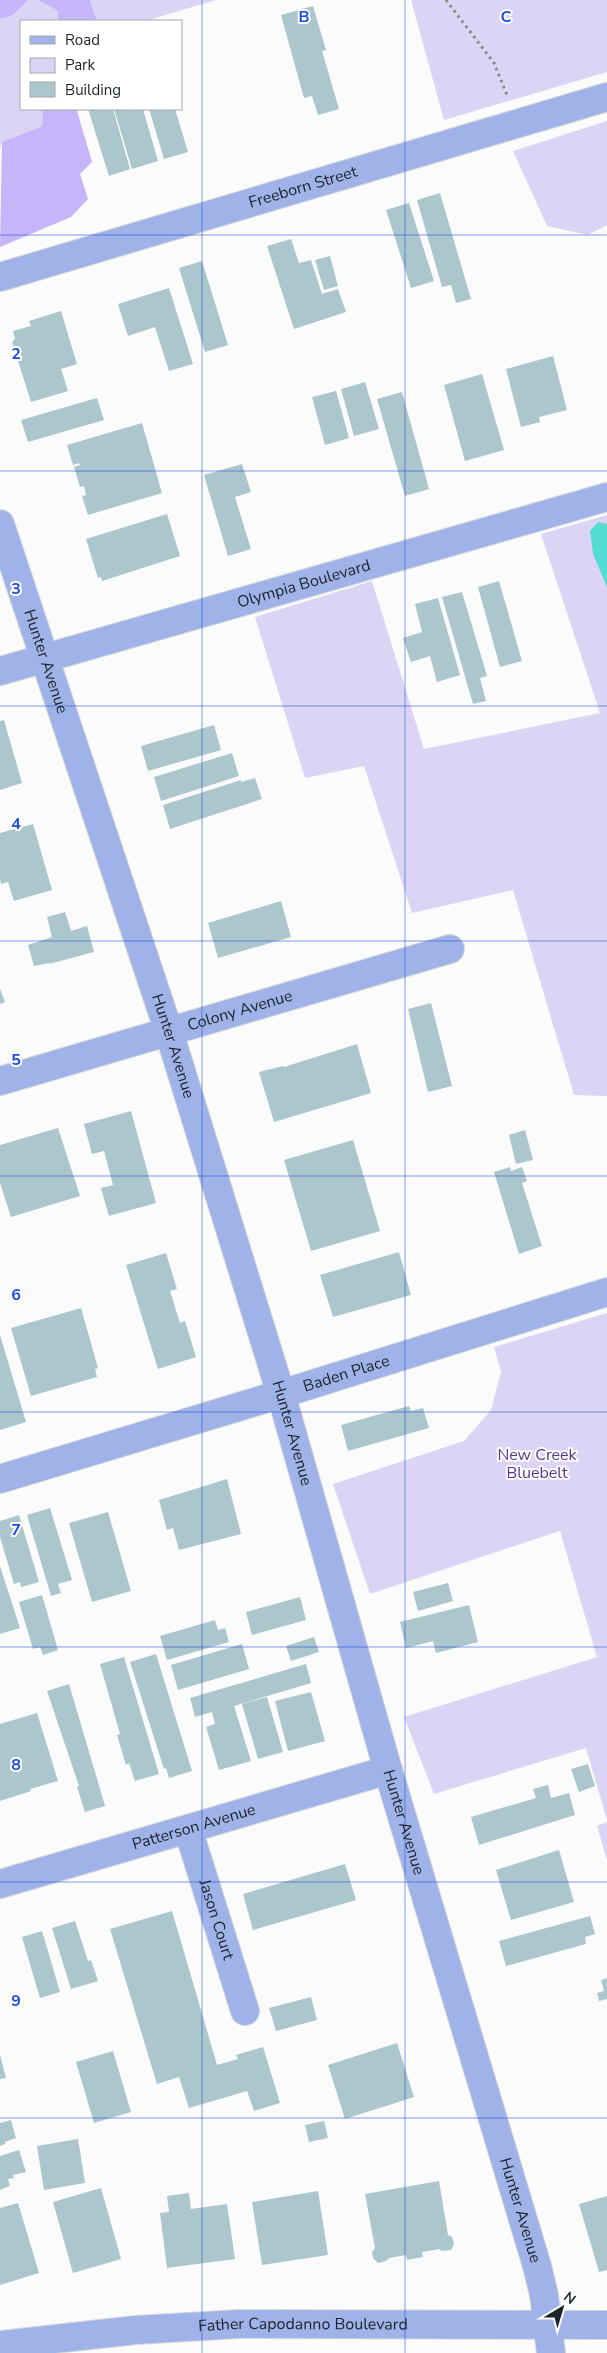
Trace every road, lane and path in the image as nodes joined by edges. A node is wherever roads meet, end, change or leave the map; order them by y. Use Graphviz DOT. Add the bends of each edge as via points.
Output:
graph roads {
  1 [pos="446,0"];
  2 [pos="507,95"];
  3 [pos="607,97"];
  4 [pos="0,277"];
  5 [pos="607,497"];
  6 [pos="0,524"];
  7 [pos="44,658"];
  8 [pos="0,671"];
  9 [pos="450,949"];
  10 [pos="169,1032"];
  11 [pos="0,1081"];
  12 [pos="607,1292"];
  13 [pos="281,1394"];
  14 [pos="0,1479"];
  15 [pos="388,1770"];
  16 [pos="188,1829"];
  17 [pos="0,1884"];
  18 [pos="245,2011"];
  19 [pos="607,2325"];
  20 [pos="550,2340"];
  21 [pos="0,2345"];
  1 -- 2 [label="path" via="494,63"];
  3 -- 4 [label="street, Freeborn Street"];
  5 -- 7 [label="street, Olympia Boulevard"];
  6 -- 7 [label="street, Hunter Avenue"];
  7 -- 8 [label="street, Olympia Boulevard"];
  7 -- 10 [label="street, Hunter Avenue"];
  9 -- 10 [label="street, Colony Avenue"];
  10 -- 11 [label="street, Colony Avenue"];
  10 -- 13 [label="street, Hunter Avenue"];
  12 -- 13 [label="street, Baden Place"];
  13 -- 14 [label="street, Baden Place"];
  13 -- 15 [label="street, Hunter Avenue"];
  15 -- 16 [label="street, Patterson Avenue"];
  15 -- 20 [label="street, Hunter Avenue" via="537,2266"];
  16 -- 17 [label="street, Patterson Avenue"];
  16 -- 18 [label="street, Jason Court"];
  19 -- 20 [label="street, Father Capodanno Boulevard"];
  20 -- 21 [label="street, Father Capodanno Boulevard" via="341,2323 136,2330"];
}
